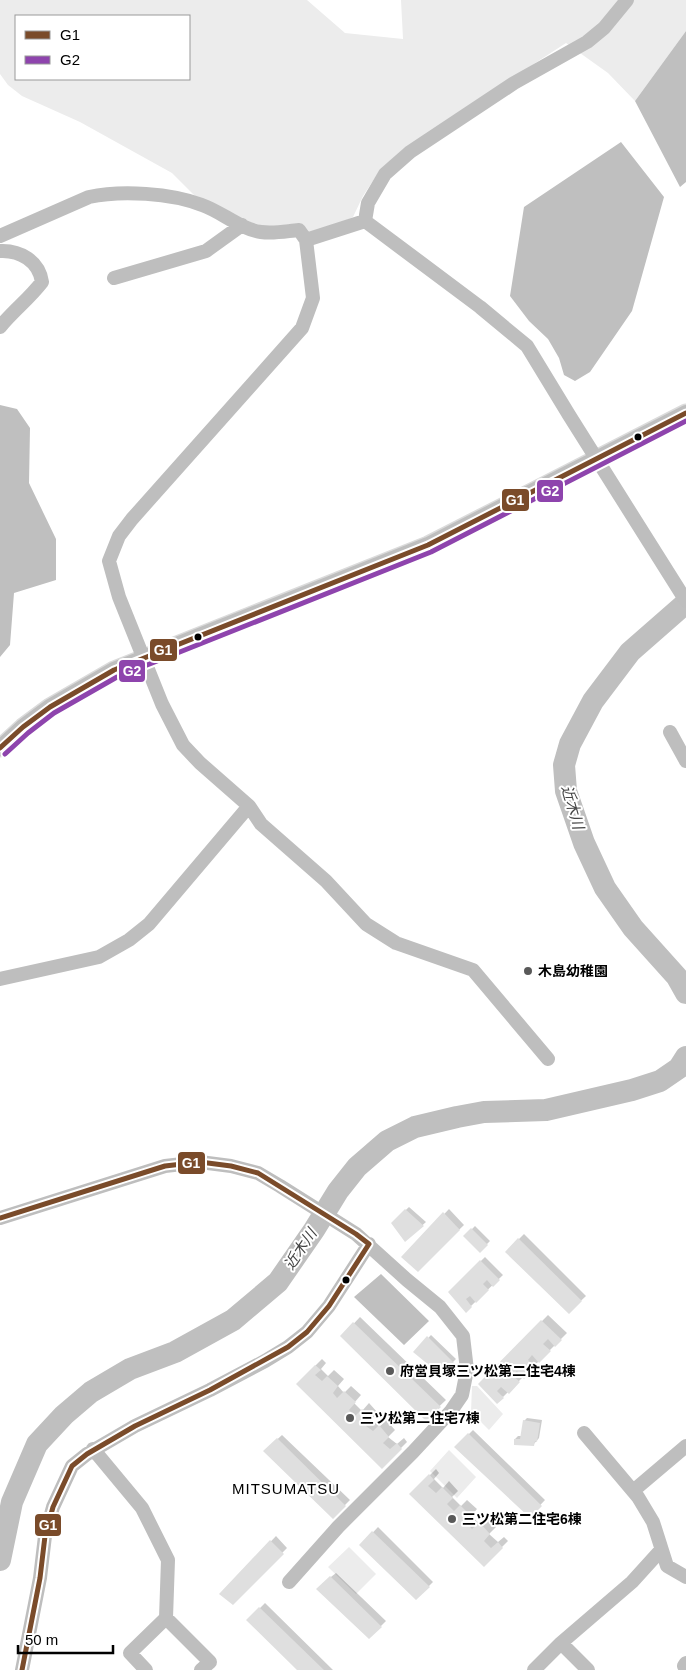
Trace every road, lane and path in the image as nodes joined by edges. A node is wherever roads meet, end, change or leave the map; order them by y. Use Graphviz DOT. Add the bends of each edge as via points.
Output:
graph roads {
  1 [pos="627,0"];
  2 [pos="365,221"];
  3 [pos="242,225"];
  4 [pos="0,236"];
  5 [pos="306,240"];
  6 [pos="0,251"];
  7 [pos="114,278"];
  8 [pos="0,328"];
  9 [pos="686,414"];
  10 [pos="596,459"];
  11 [pos="686,601"];
  12 [pos="144,657"];
  13 [pos="670,732"];
  14 [pos="0,748"];
  15 [pos="686,761"];
  16 [pos="249,806"];
  17 [pos="0,979"];
  18 [pos="548,1058"];
  19 [pos="0,1218"];
  20 [pos="369,1244"];
  21 [pos="584,1433"];
  22 [pos="686,1446"];
  23 [pos="93,1450"];
  24 [pos="633,1491"];
  25 [pos="661,1550"];
  26 [pos="686,1577"];
  27 [pos="289,1582"];
  28 [pos="166,1618"];
  29 [pos="561,1643"];
  30 [pos="686,1663"];
  31 [pos="686,1669"];
  32 [pos="22,1670"];
  33 [pos="146,1670"];
  34 [pos="201,1670"];
  35 [pos="534,1670"];
  36 [pos="588,1670"];
  1 -- 2 [label="street" via="604,28 587,42 514,83 410,152 386,174 368,203"];
  2 -- 5 [label="street"];
  2 -- 10 [label="street" via="527,346"];
  3 -- 4 [label="street" via="204,205 180,198 104,194 89,197"];
  3 -- 5 [label="street" via="262,232 299,230"];
  3 -- 7 [label="street" via="206,251"];
  5 -- 12 [label="street" via="313,298 302,328 132,519 119,536 109,561 119,597"];
  6 -- 8 [label="street" via="22,254 35,264 42,282"];
  9 -- 10 [label="main road"];
  10 -- 11 [label="street"];
  10 -- 12 [label="main road" via="406,555"];
  12 -- 14 [label="main road" via="70,694"];
  12 -- 16 [label="street" via="162,704 183,745"];
  13 -- 15 [label="street"];
  16 -- 17 [label="street" via="149,924 129,940 99,957"];
  16 -- 18 [label="street" via="260,824 326,881 366,924 396,943 472,970"];
  19 -- 20 [label="street" via="165,1166 200,1162 258,1173"];
  20 -- 23 [label="street" via="329,1306 307,1332 288,1347"];
  20 -- 27 [label="street" via="440,1307 463,1336 467,1370 462,1395 419,1446 338,1527"];
  21 -- 24 [label="street"];
  22 -- 24 [label="street"];
  23 -- 28 [label="street" via="142,1508 168,1560"];
  23 -- 32 [label="street" via="72,1466 53,1508 45,1536"];
  24 -- 25 [label="street" via="652,1522"];
  25 -- 26 [label="street" via="667,1566"];
  25 -- 29 [label="street" via="632,1582"];
  28 -- 33 [label="street" via="130,1653"];
  28 -- 34 [label="street" via="210,1662"];
  29 -- 35 [label="street"];
  29 -- 36 [label="street"];
  30 -- 31 [label="street"];
}
